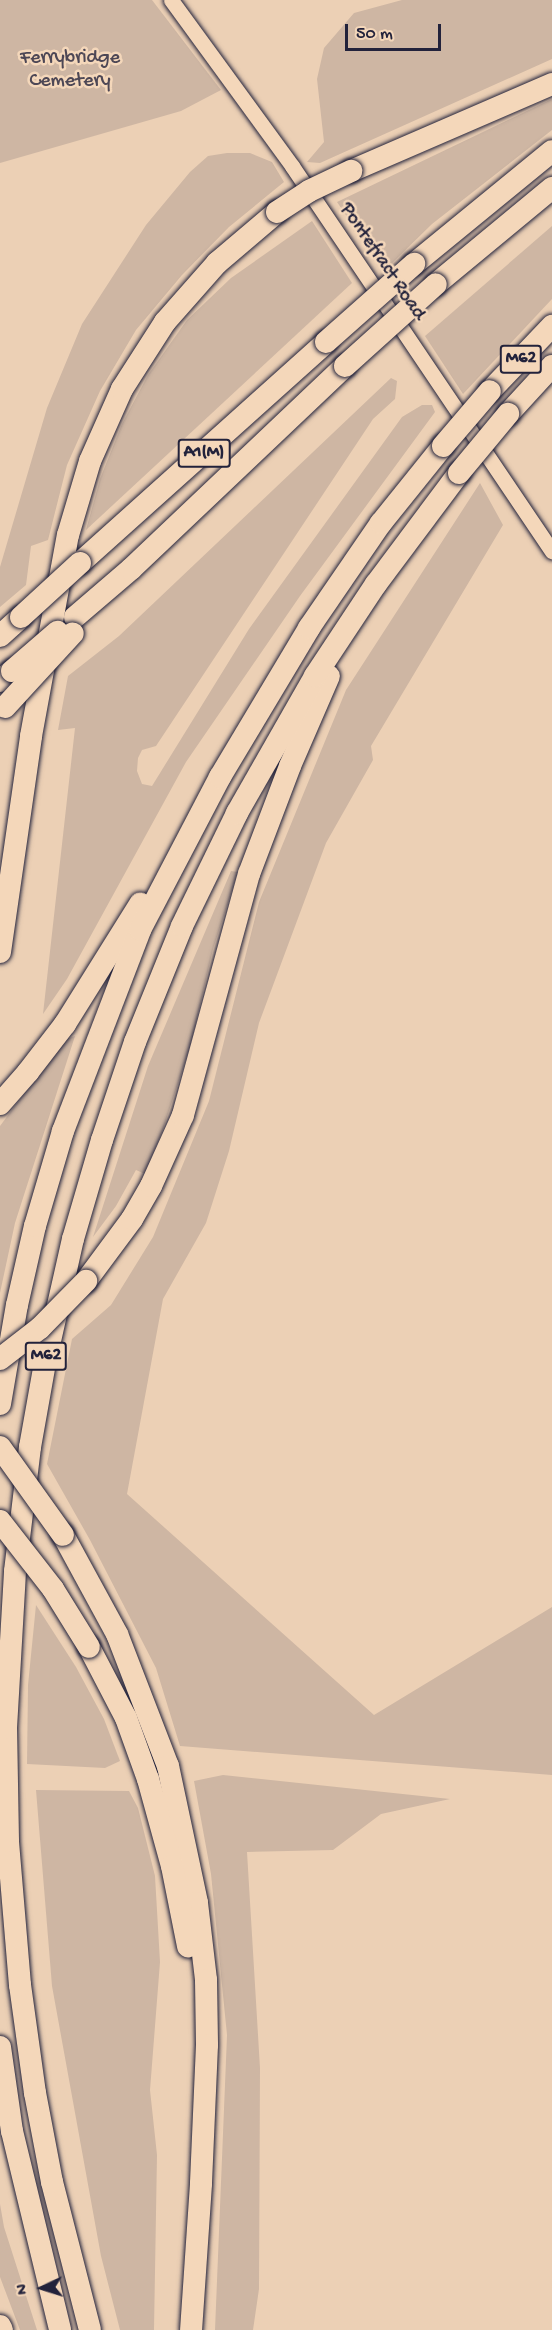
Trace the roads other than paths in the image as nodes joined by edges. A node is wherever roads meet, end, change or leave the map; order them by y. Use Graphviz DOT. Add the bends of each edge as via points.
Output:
graph roads {
  1 [pos="171,0"];
  2 [pos="552,84"];
  3 [pos="552,151"];
  4 [pos="552,188"];
  5 [pos="552,326"];
  6 [pos="552,366"];
  7 [pos="552,551"];
  8 [pos="376,584"];
  9 [pos="74,625"];
  10 [pos="0,636"];
  11 [pos="6,676"];
  12 [pos="3,710"];
  13 [pos="220,777"];
  14 [pos="0,952"];
  15 [pos="0,1104"];
  16 [pos="0,1359"];
  17 [pos="0,1404"];
  18 [pos="0,1447"];
  19 [pos="0,1521"];
  20 [pos="144,1703"];
  21 [pos="188,1946"];
  22 [pos="0,2047"];
  23 [pos="60,2330"];
  24 [pos="90,2330"];
  25 [pos="191,2330"];
  1 -- 7 [label="street, Pontefract Road" via="292,166"];
  2 -- 14 [label="highway, bridge" via="351,171 277,212 217,263 165,322 122,389 90,461 68,535 32,736"];
  3 -- 10 [label="highway, A1(M), bridge" via="414,264"];
  4 -- 9 [label="highway, A1(M), bridge" via="345,366"];
  5 -- 13 [label="highway, M62, bridge" via="490,392 381,523 309,628"];
  6 -- 8 [label="highway, M62, bridge" via="459,473"];
  8 -- 16 [label="highway, bridge" via="320,695 249,874 195,1078 168,1151 132,1219 86,1281 39,1328"];
  8 -- 24 [label="highway, M62" via="270,751 166,961 115,1097 87,1186 64,1271 31,1437 15,1571 9,1667 8,1841 20,1985 35,2093 54,2191"];
  9 -- 11 [label="highway, A1(M), bridge"];
  9 -- 12 [label="highway, bridge"];
  13 -- 15 [label="highway" via="64,1024"];
  13 -- 17 [label="highway, M62" via="140,930 63,1131 16,1305"];
  18 -- 20 [label="highway, bridge" via="63,1535 117,1634"];
  19 -- 21 [label="highway, bridge" via="53,1588 126,1718 166,1845"];
  20 -- 21 [label="highway" via="173,1823"];
  20 -- 25 [label="highway" via="168,1766 182,1824 206,1980 207,2078"];
  21 -- 25 [label="highway" via="195,2042"];
  22 -- 23 [label="highway" via="12,2131"];
}
